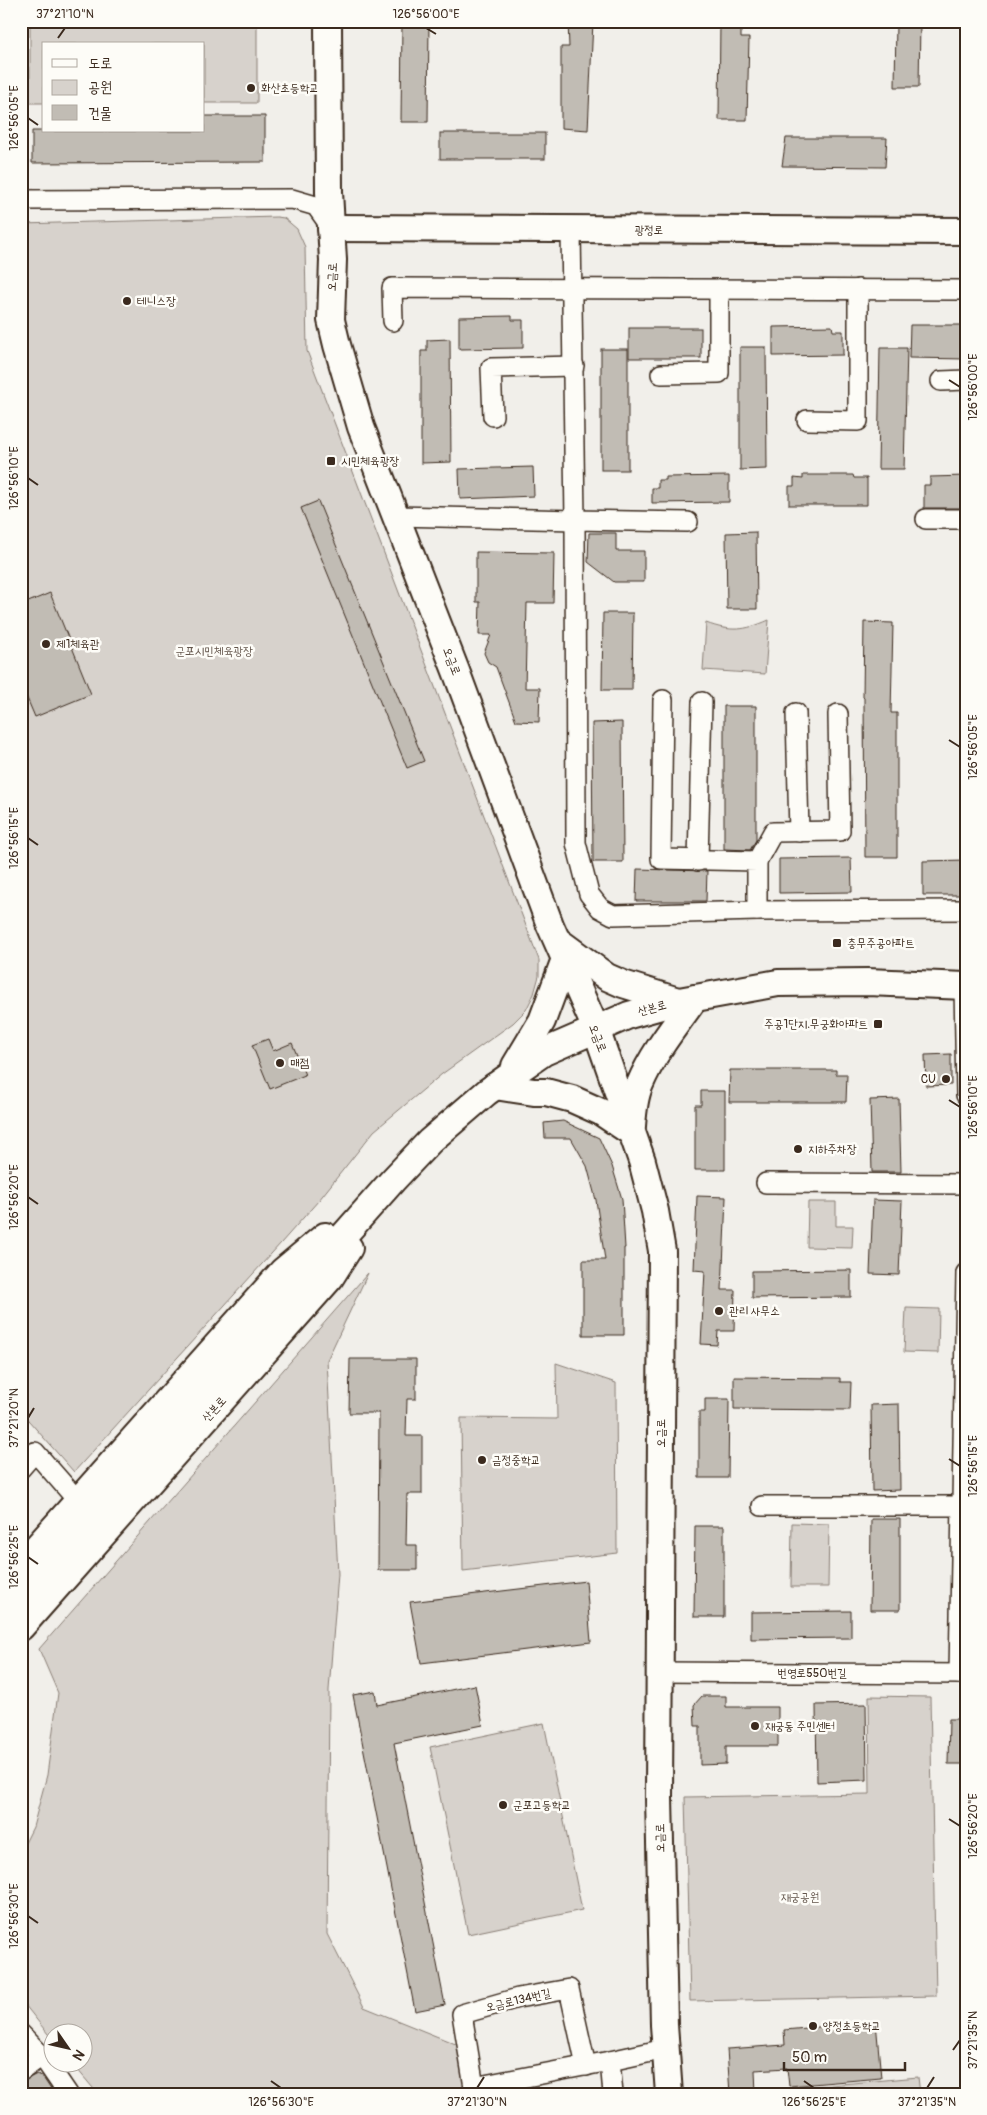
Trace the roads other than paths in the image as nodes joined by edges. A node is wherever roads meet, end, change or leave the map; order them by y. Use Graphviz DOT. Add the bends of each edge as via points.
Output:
graph roads {
  1 [pos="328,21"];
  2 [pos="21,200"];
  3 [pos="331,228"];
  4 [pos="571,230"];
  5 [pos="966,231"];
  6 [pos="573,288"];
  7 [pos="719,289"];
  8 [pos="858,289"];
  9 [pos="966,290"];
  10 [pos="393,321"];
  11 [pos="574,366"];
  12 [pos="661,374"];
  13 [pos="966,380"];
  14 [pos="941,381"];
  15 [pos="493,416"];
  16 [pos="807,420"];
  17 [pos="396,516"];
  18 [pos="926,519"];
  19 [pos="966,519"];
  20 [pos="575,520"];
  21 [pos="688,522"];
  22 [pos="663,700"];
  23 [pos="702,702"];
  24 [pos="796,713"];
  25 [pos="838,714"];
  26 [pos="799,832"];
  27 [pos="698,861"];
  28 [pos="757,861"];
  29 [pos="966,910"];
  30 [pos="757,911"];
  31 [pos="561,949"];
  32 [pos="965,986"];
  33 [pos="687,1000"];
  34 [pos="596,1029"];
  35 [pos="502,1081"];
  36 [pos="966,1096"];
  37 [pos="632,1132"];
  38 [pos="393,1180"];
  39 [pos="766,1183"];
  40 [pos="966,1184"];
  41 [pos="966,1273"];
  42 [pos="21,1468"];
  43 [pos="78,1501"];
  44 [pos="762,1506"];
  45 [pos="962,1506"];
  46 [pos="21,1565"];
  47 [pos="21,1599"];
  48 [pos="21,1628"];
  49 [pos="659,1672"];
  50 [pos="962,1674"];
  51 [pos="21,2034"];
  52 [pos="665,2048"];
  53 [pos="42,2056"];
  54 [pos="610,2061"];
  55 [pos="586,2066"];
  56 [pos="21,2071"];
  57 [pos="53,2072"];
  58 [pos="474,2090"];
  59 [pos="68,2094"];
  60 [pos="613,2094"];
  61 [pos="669,2094"];
  1 -- 3 [label="street, 오금로"];
  2 -- 3 [label="street" via="292,199 316,206"];
  3 -- 4 [label="street, 광정로"];
  3 -- 17 [label="street, 오금로" via="331,320 361,426"];
  4 -- 5 [label="street, 광정로"];
  4 -- 6 [label="street"];
  6 -- 7 [label="street"];
  6 -- 10 [label="street" via="392,288"];
  6 -- 11 [label="street"];
  7 -- 8 [label="street"];
  7 -- 12 [label="street" via="719,373"];
  8 -- 9 [label="street"];
  8 -- 16 [label="street" via="858,421"];
  11 -- 15 [label="street" via="491,368"];
  11 -- 20 [label="street"];
  13 -- 14 [label="street"];
  17 -- 20 [label="street"];
  17 -- 31 [label="street, 오금로"];
  18 -- 19 [label="street"];
  20 -- 21 [label="street"];
  20 -- 30 [label="street" via="576,843 589,894 600,908 613,915"];
  22 -- 27 [label="street" via="662,859"];
  23 -- 27 [label="street"];
  24 -- 26 [label="street"];
  25 -- 26 [label="street" via="840,831"];
  26 -- 28 [label="street" via="773,832"];
  27 -- 28 [label="street"];
  28 -- 30 [label="street"];
  29 -- 30 [label="street"];
  31 -- 33 [label="street" via="623,984"];
  31 -- 34 [label="street, 오금로"];
  31 -- 35 [label="street" via="542,1021"];
  32 -- 33 [label="street, 산본로" via="778,983"];
  32 -- 36 [label="street"];
  33 -- 34 [label="street, 산본로" via="629,1015"];
  33 -- 37 [label="street" via="639,1084"];
  34 -- 35 [label="street, 산본로" via="544,1052"];
  34 -- 37 [label="street, 오금로"];
  35 -- 37 [label="street" via="534,1092 572,1099 601,1112"];
  35 -- 38 [label="street, 산본로" via="430,1141"];
  37 -- 49 [label="street, 오금로" via="655,1211 662,1251"];
  38 -- 43 [label="street, 산본로" via="283,1271"];
  38 -- 47 [label="street, 산본로"];
  38 -- 48 [label="street, 산본로" via="330,1278"];
  39 -- 40 [label="street"];
  41 -- 45 [label="street"];
  42 -- 43 [label="street" via="35,1452"];
  43 -- 46 [label="street, 산본로"];
  44 -- 45 [label="street"];
  45 -- 50 [label="street"];
  49 -- 50 [label="street, 번영로550번길"];
  49 -- 52 [label="street, 오금로" via="658,1797"];
  51 -- 53 [label="street"];
  52 -- 54 [label="street, 오금로134번길"];
  52 -- 61 [label="street, 오금로"];
  53 -- 56 [label="street"];
  54 -- 55 [label="street, 오금로134번길"];
  54 -- 60 [label="street"];
  55 -- 58 [label="street, 오금로134번길"];
  55 -- 58 [label="street, 오금로134번길" via="569,1989 518,1998 462,2014"];
  57 -- 59 [label="street"];
}
